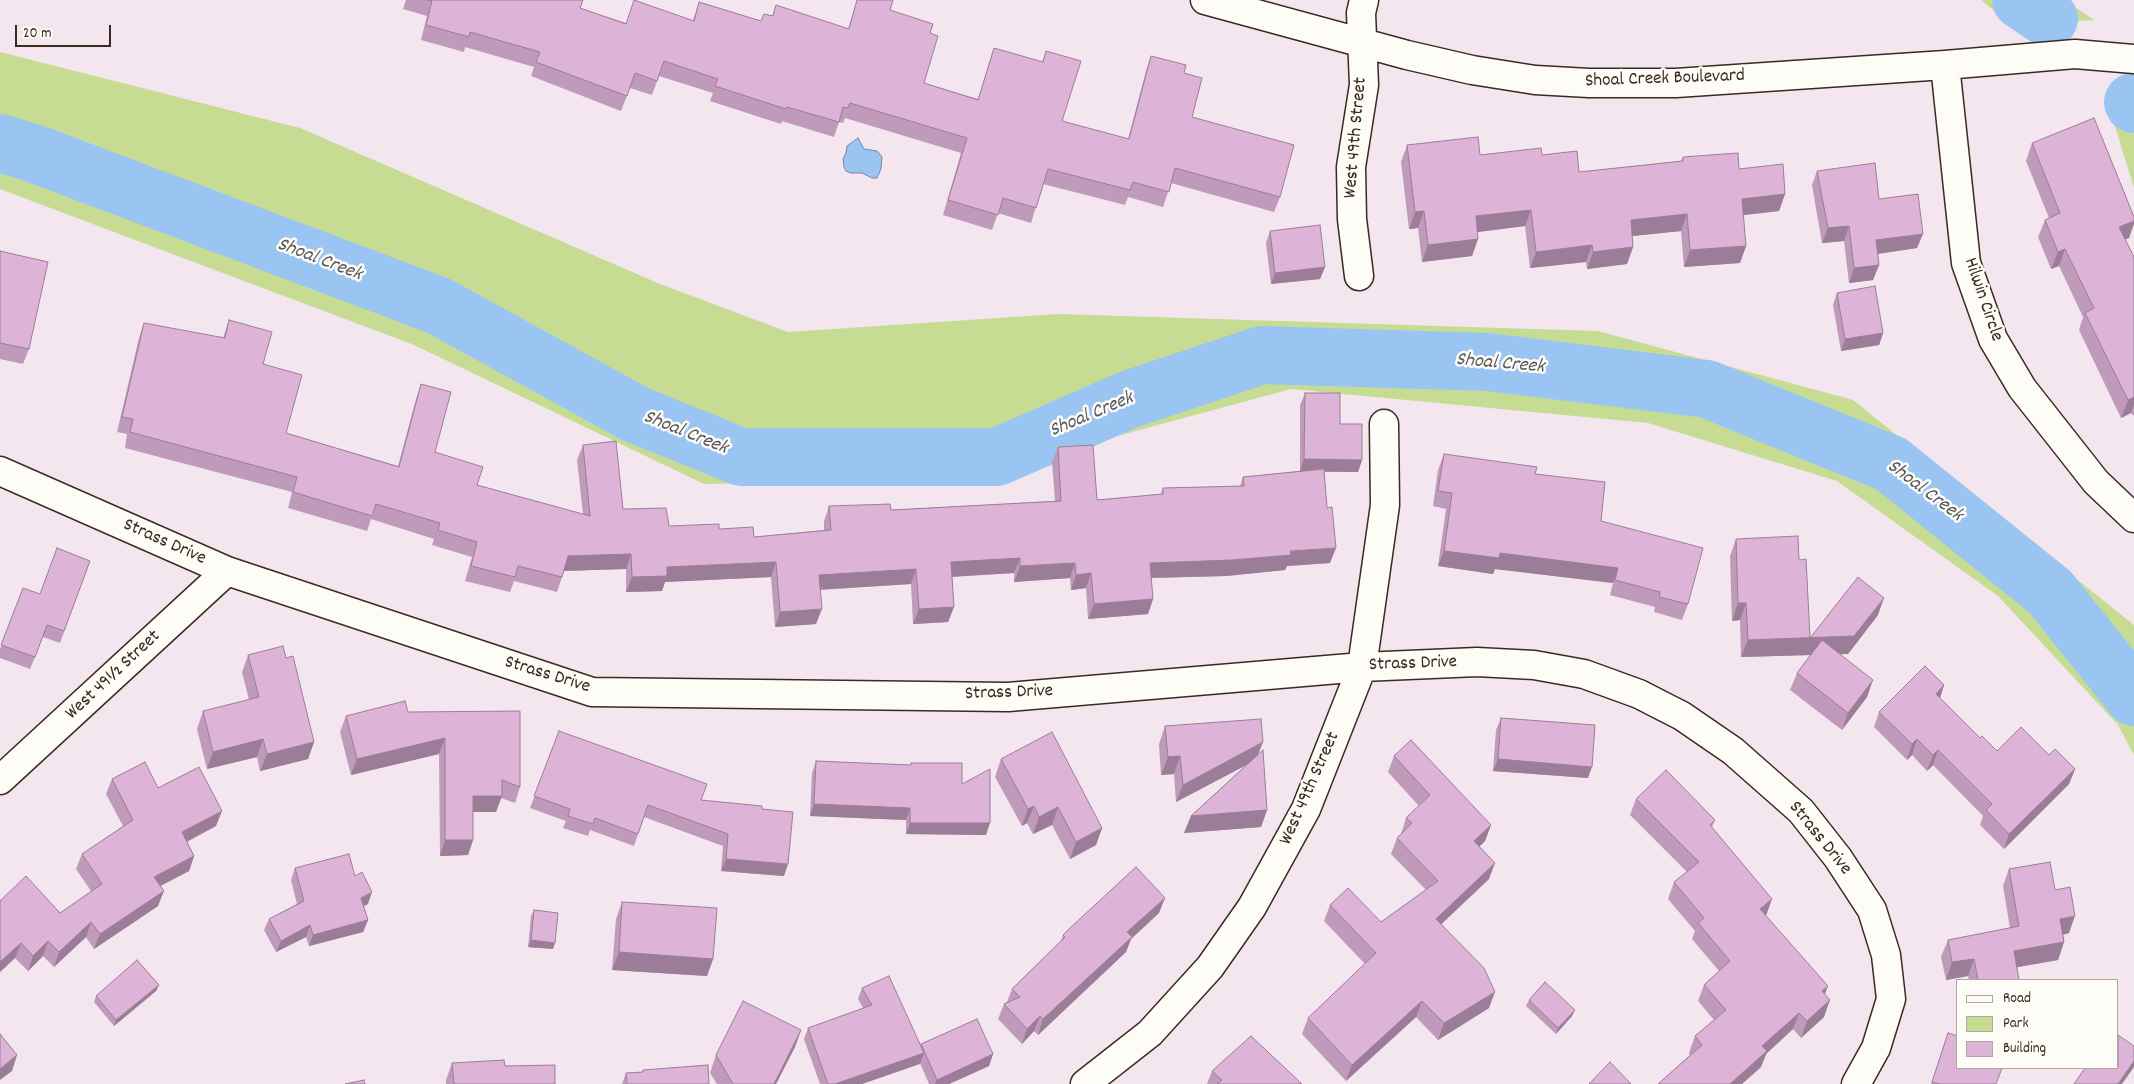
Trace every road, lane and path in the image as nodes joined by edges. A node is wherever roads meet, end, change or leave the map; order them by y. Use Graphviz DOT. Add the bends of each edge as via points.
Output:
graph roads {
  1 [pos="1205,0"];
  2 [pos="1364,0"];
  3 [pos="1362,44"];
  4 [pos="2134,59"];
  5 [pos="1945,65"];
  6 [pos="1359,276"];
  7 [pos="1384,424"];
  8 [pos="0,471"];
  9 [pos="2134,518"];
  10 [pos="228,571"];
  11 [pos="1362,667"];
  12 [pos="0,780"];
  13 [pos="1085,1084"];
  14 [pos="1856,1084"];
  1 -- 3 [label="street, Shoal Creek Boulevard"];
  2 -- 3 [label="street, West 49th Street"];
  3 -- 5 [label="street, Shoal Creek Boulevard" via="1472,70 1535,80 1589,83 1676,83"];
  3 -- 6 [label="street, West 49th Street" via="1364,85 1351,167 1352,219"];
  4 -- 5 [label="street, Shoal Creek Boulevard" via="2075,54"];
  5 -- 9 [label="street, Hilwin Circle" via="1966,263 1992,339 2028,396 2096,482"];
  7 -- 11 [label="street, West 49th Street" via="1384,505"];
  8 -- 10 [label="street, Strass Drive"];
  10 -- 11 [label="street, Strass Drive" via="592,692 1008,697"];
  10 -- 12 [label="street, West 49½ Street"];
  11 -- 13 [label="street, West 49th Street" via="1306,809 1252,906 1210,967 1150,1033"];
  11 -- 14 [label="street, Strass Drive" via="1477,662 1534,665 1584,674 1640,694 1682,716 1732,751 1801,811 1838,858 1872,910 1886,955 1891,999 1876,1048"];
}
